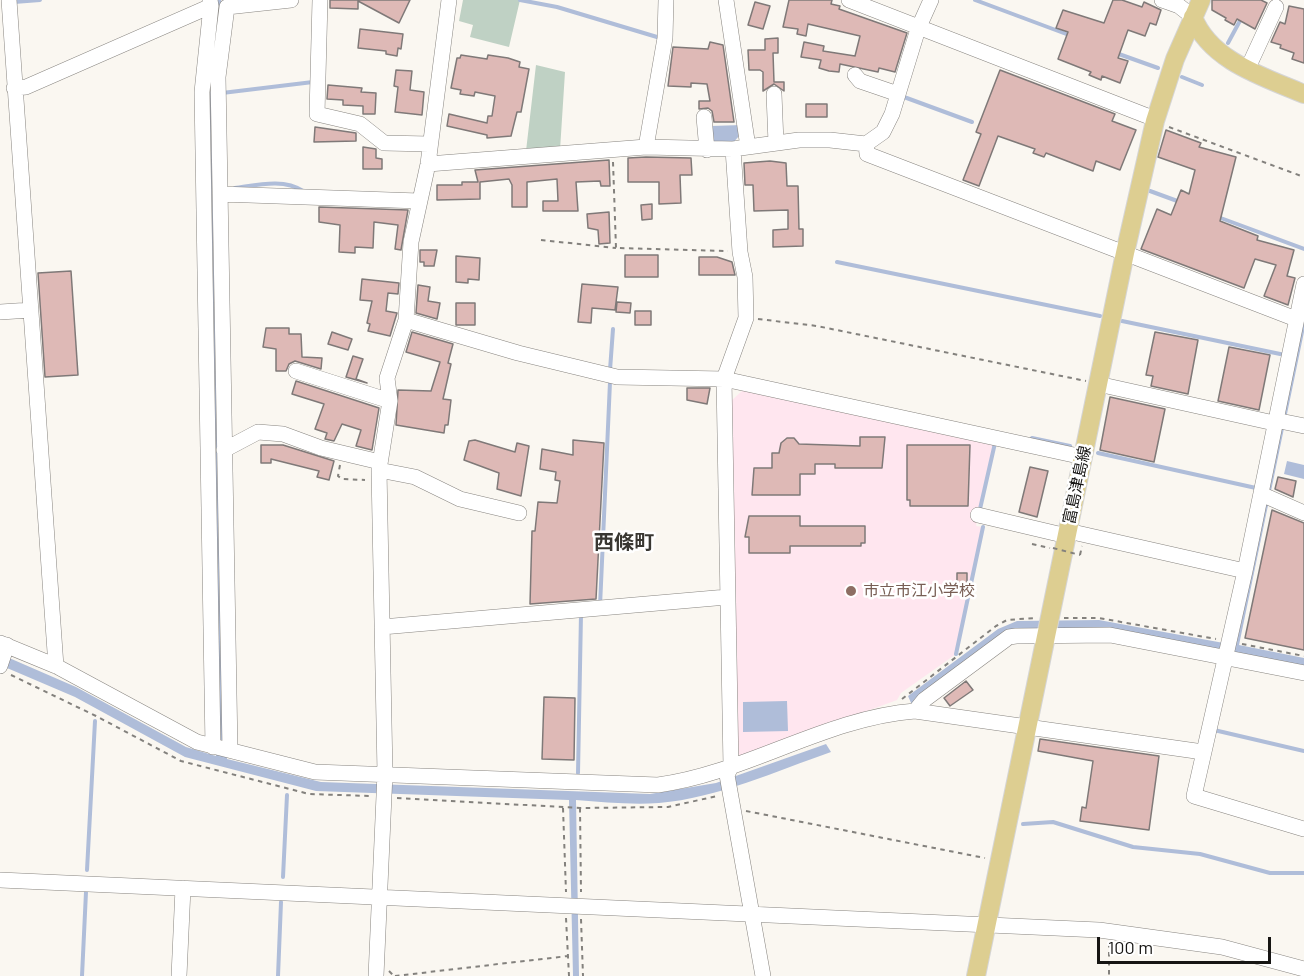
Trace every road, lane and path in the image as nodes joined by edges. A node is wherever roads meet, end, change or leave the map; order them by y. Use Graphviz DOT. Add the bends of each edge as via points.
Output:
graph roads {
  1 [pos="9,0"];
  2 [pos="291,0"];
  3 [pos="320,0"];
  4 [pos="449,0"];
  5 [pos="666,0"];
  6 [pos="726,0"];
  7 [pos="849,0"];
  8 [pos="931,0"];
  9 [pos="1162,0"];
  10 [pos="1201,0"];
  11 [pos="217,6"];
  12 [pos="1276,7"];
  13 [pos="1193,17"];
  14 [pos="918,29"];
  15 [pos="7,69"];
  16 [pos="1247,70"];
  17 [pos="855,75"];
  18 [pos="14,88"];
  19 [pos="774,94"];
  20 [pos="898,94"];
  21 [pos="1304,94"];
  22 [pos="704,117"];
  23 [pos="1155,120"];
  24 [pos="776,143"];
  25 [pos="429,144"];
  26 [pos="866,144"];
  27 [pos="645,147"];
  28 [pos="748,147"];
  29 [pos="613,148"];
  30 [pos="733,149"];
  31 [pos="707,150"];
  32 [pos="428,164"];
  33 [pos="1304,177"];
  34 [pos="220,194"];
  35 [pos="419,201"];
  36 [pos="542,240"];
  37 [pos="616,248"];
  38 [pos="740,252"];
  39 [pos="1125,253"];
  40 [pos="1304,284"];
  41 [pos="31,310"];
  42 [pos="0,312"];
  43 [pos="746,318"];
  44 [pos="1296,319"];
  45 [pos="406,320"];
  46 [pos="296,371"];
  47 [pos="724,379"];
  48 [pos="1098,384"];
  49 [pos="390,401"];
  50 [pos="1278,422"];
  51 [pos="1304,426"];
  52 [pos="224,450"];
  53 [pos="342,453"];
  54 [pos="1083,457"];
  55 [pos="380,471"];
  56 [pos="1265,496"];
  57 [pos="519,513"];
  58 [pos="1304,513"];
  59 [pos="978,515"];
  60 [pos="1067,533"];
  61 [pos="1032,544"];
  62 [pos="1080,555"];
  63 [pos="1245,571"];
  64 [pos="728,597"];
  65 [pos="382,627"];
  66 [pos="1047,630"];
  67 [pos="1230,650"];
  68 [pos="2,652"];
  69 [pos="1304,656"];
  70 [pos="56,666"];
  71 [pos="1304,674"];
  72 [pos="915,711"];
  73 [pos="1026,726"];
  74 [pos="222,749"];
  75 [pos="1203,752"];
  76 [pos="729,771"];
  77 [pos="385,786"];
  78 [pos="730,797"];
  79 [pos="1304,829"];
  80 [pos="999,861"];
  81 [pos="0,880"];
  82 [pos="183,888"];
  83 [pos="379,896"];
  84 [pos="751,914"];
  85 [pos="987,924"];
  86 [pos="1109,931"];
  87 [pos="568,956"];
  88 [pos="1304,969"];
  89 [pos="178,976"];
  90 [pos="376,976"];
  91 [pos="396,976"];
  92 [pos="763,976"];
  93 [pos="976,976"];
  94 [pos="1109,976"];
  1 -- 15 [label="street"];
  2 -- 11 [label="street"];
  3 -- 25 [label="street" via="317,114 360,124 384,143"];
  4 -- 25 [label="street"];
  5 -- 27 [label="street" via="665,38"];
  6 -- 28 [label="street"];
  7 -- 14 [label="street"];
  8 -- 14 [label="street"];
  9 -- 13 [label="street"];
  10 -- 13 [label="main road, 富島津島線"];
  11 -- 18 [label="street" via="26,87"];
  11 -- 34 [label="street"];
  11 -- 74 [label="street" via="202,92"];
  12 -- 16 [label="street"];
  13 -- 16 [label="main road" via="1198,30 1217,50"];
  13 -- 23 [label="main road, 富島津島線"];
  14 -- 20 [label="street"];
  14 -- 23 [label="street"];
  15 -- 18 [label="street"];
  16 -- 21 [label="main road"];
  17 -- 20 [label="street" via="860,81"];
  18 -- 41 [label="street"];
  19 -- 24 [label="street"];
  20 -- 26 [label="street" via="884,132"];
  22 -- 31 [label="street"];
  23 -- 33 [label="path"];
  23 -- 39 [label="main road, 富島津島線"];
  24 -- 26 [label="street" via="830,140"];
  24 -- 28 [label="street"];
  25 -- 32 [label="street"];
  26 -- 39 [label="street" via="867,154"];
  27 -- 29 [label="street"];
  27 -- 31 [label="street"];
  28 -- 30 [label="street"];
  29 -- 32 [label="street"];
  29 -- 37 [label="path"];
  30 -- 31 [label="street"];
  30 -- 38 [label="street"];
  32 -- 35 [label="street"];
  34 -- 35 [label="street"];
  34 -- 52 [label="street"];
  35 -- 45 [label="street" via="411,242"];
  36 -- 37 [label="path"];
  37 -- 38 [label="path"];
  38 -- 43 [label="street" via="746,277"];
  39 -- 44 [label="street"];
  39 -- 48 [label="main road, 富島津島線"];
  40 -- 44 [label="street"];
  41 -- 42 [label="street"];
  41 -- 70 [label="street"];
  43 -- 47 [label="street"];
  43 -- 48 [label="path" via="817,326"];
  44 -- 50 [label="street"];
  45 -- 47 [label="street" via="617,377"];
  45 -- 49 [label="street" via="387,378"];
  46 -- 49 [label="street"];
  47 -- 54 [label="street"];
  47 -- 64 [label="street"];
  48 -- 50 [label="street"];
  48 -- 54 [label="main road, 富島津島線"];
  49 -- 55 [label="street"];
  50 -- 51 [label="street"];
  50 -- 56 [label="street"];
  52 -- 53 [label="street" via="258,432 283,434"];
  52 -- 74 [label="street"];
  53 -- 55 [label="street"];
  53 -- 55 [label="path" via="338,476 342,479"];
  54 -- 60 [label="main road, 富島津島線"];
  55 -- 57 [label="street" via="415,477 460,499"];
  55 -- 65 [label="street"];
  56 -- 58 [label="street"];
  56 -- 63 [label="street"];
  59 -- 60 [label="street"];
  60 -- 63 [label="street"];
  60 -- 66 [label="main road, 富島津島線"];
  61 -- 62 [label="path, bridge"];
  63 -- 67 [label="street"];
  64 -- 65 [label="street"];
  64 -- 76 [label="street"];
  65 -- 77 [label="street"];
  66 -- 67 [label="street"];
  66 -- 72 [label="street" via="1009,637 924,700"];
  66 -- 73 [label="main road, 富島津島線"];
  67 -- 69 [label="path"];
  67 -- 71 [label="street"];
  67 -- 75 [label="street"];
  68 -- 70 [label="street"];
  70 -- 74 [label="street" via="197,742"];
  72 -- 73 [label="street"];
  72 -- 76 [label="street" via="885,713 856,721"];
  73 -- 75 [label="street"];
  73 -- 80 [label="main road, 富島津島線"];
  74 -- 77 [label="street"];
  75 -- 79 [label="street" via="1194,796"];
  76 -- 77 [label="street" via="658,785"];
  76 -- 78 [label="street"];
  77 -- 78 [label="path" via="565,808 668,807"];
  77 -- 83 [label="street"];
  78 -- 80 [label="path"];
  78 -- 84 [label="street"];
  80 -- 85 [label="main road, 富島津島線"];
  81 -- 82 [label="street"];
  82 -- 83 [label="street"];
  82 -- 89 [label="street"];
  83 -- 84 [label="street"];
  83 -- 90 [label="street"];
  84 -- 85 [label="street"];
  84 -- 92 [label="street"];
  85 -- 86 [label="street"];
  85 -- 93 [label="main road, 富島津島線"];
  86 -- 88 [label="street" via="1222,947"];
  86 -- 94 [label="path"];
  87 -- 91 [label="path"];
}
